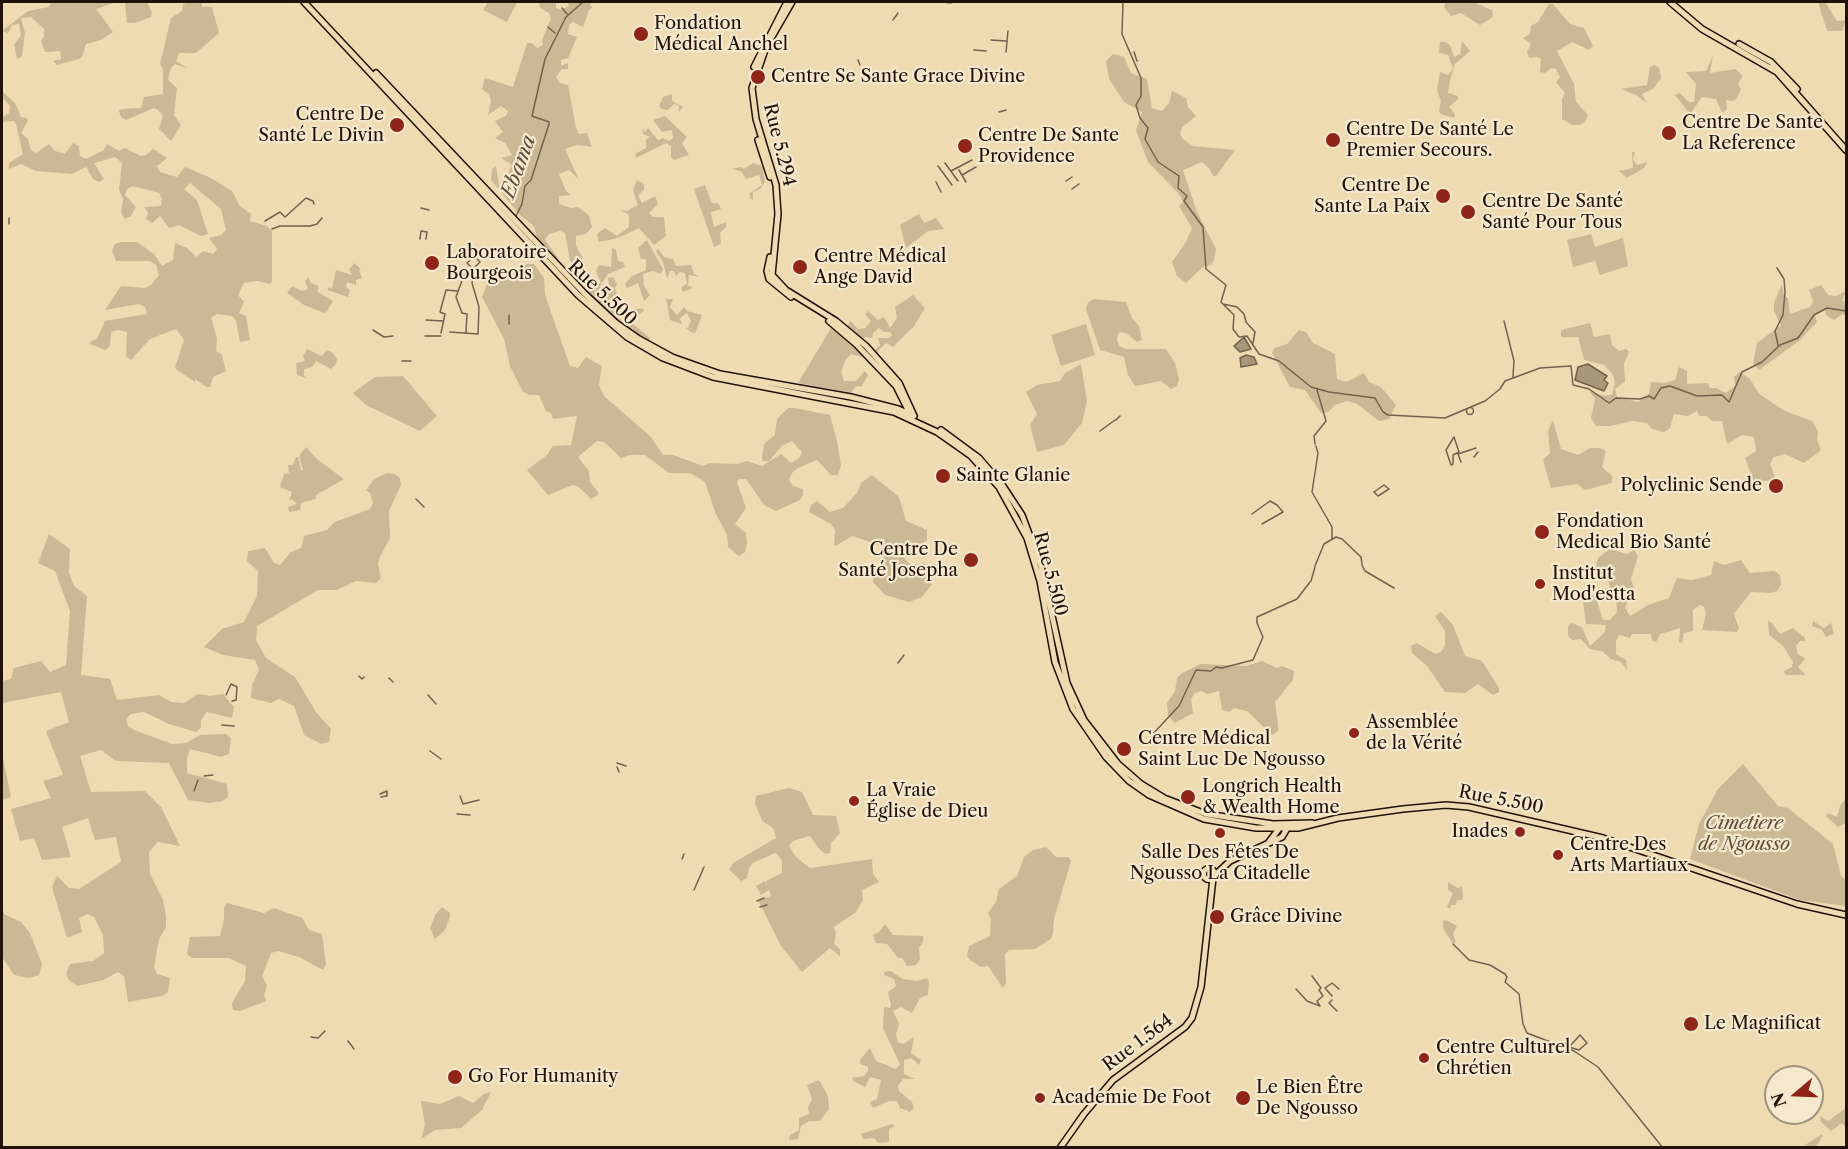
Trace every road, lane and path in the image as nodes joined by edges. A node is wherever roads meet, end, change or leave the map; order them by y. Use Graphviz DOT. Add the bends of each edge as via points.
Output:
graph roads {
  1 [pos="304,2"];
  2 [pos="309,2"];
  3 [pos="787,2"];
  4 [pos="792,2"];
  5 [pos="1672,2"];
  6 [pos="1846,149"];
  7 [pos="912,417"];
  8 [pos="1314,823"];
  9 [pos="1237,824"];
  10 [pos="1285,826"];
  11 [pos="1263,828"];
  12 [pos="1298,828"];
  13 [pos="1282,837"];
  14 [pos="1272,838"];
  15 [pos="1268,844"];
  16 [pos="1230,861"];
  17 [pos="1210,869"];
  18 [pos="1211,878"];
  19 [pos="1846,915"];
  20 [pos="1060,1148"];
  1 -- 7 [label="main road, Rue 5.500" via="590,307 627,337 654,354 713,377"];
  2 -- 7 [label="main road, Rue 5.500" via="569,278 623,329 668,355 720,375 851,397"];
  3 -- 7 [label="main road, Rue 5.294" via="758,57 748,94 773,186 775,214 767,275 784,293 833,324 856,344 896,386"];
  4 -- 7 [label="main road, Rue 5.294" via="766,48 752,88 756,119 776,185 778,214 772,275 786,290 836,321 866,346 899,383"];
  5 -- 6 [label="main road" via="1702,29 1777,72"];
  7 -- 9 [label="main road, Rue 5.500" via="948,434 974,454 1003,486 1022,515 1041,566 1064,674 1074,702 1098,740 1118,764 1164,798"];
  7 -- 9 [label="main road, Rue 5.500" via="957,445 999,487 1023,528 1059,674 1091,739 1117,770 1149,795 1188,814"];
  8 -- 10 [label="main road"];
  8 -- 12 [label="main road, Rue 5.500"];
  8 -- 19 [label="main road, Rue 5.500" via="1403,809 1469,807 1603,838 1797,904"];
  9 -- 10 [label="main road"];
  9 -- 11 [label="main road, Rue 5.500"];
  10 -- 11 [label="main road, Rue 5.500"];
  10 -- 12 [label="main road, Rue 5.500"];
  10 -- 13 [label="main road"];
  10 -- 14 [label="main road"];
  11 -- 14 [label="main road"];
  12 -- 13 [label="main road"];
  13 -- 15 [label="main road"];
  14 -- 15 [label="main road"];
  15 -- 16 [label="main road"];
  16 -- 17 [label="main road"];
  16 -- 18 [label="main road"];
  17 -- 18 [label="main road"];
  17 -- 18 [label="main road" via="1203,872"];
  18 -- 20 [label="main road, Rue 1.564" via="1201,987 1189,1022 1113,1080"];
}
